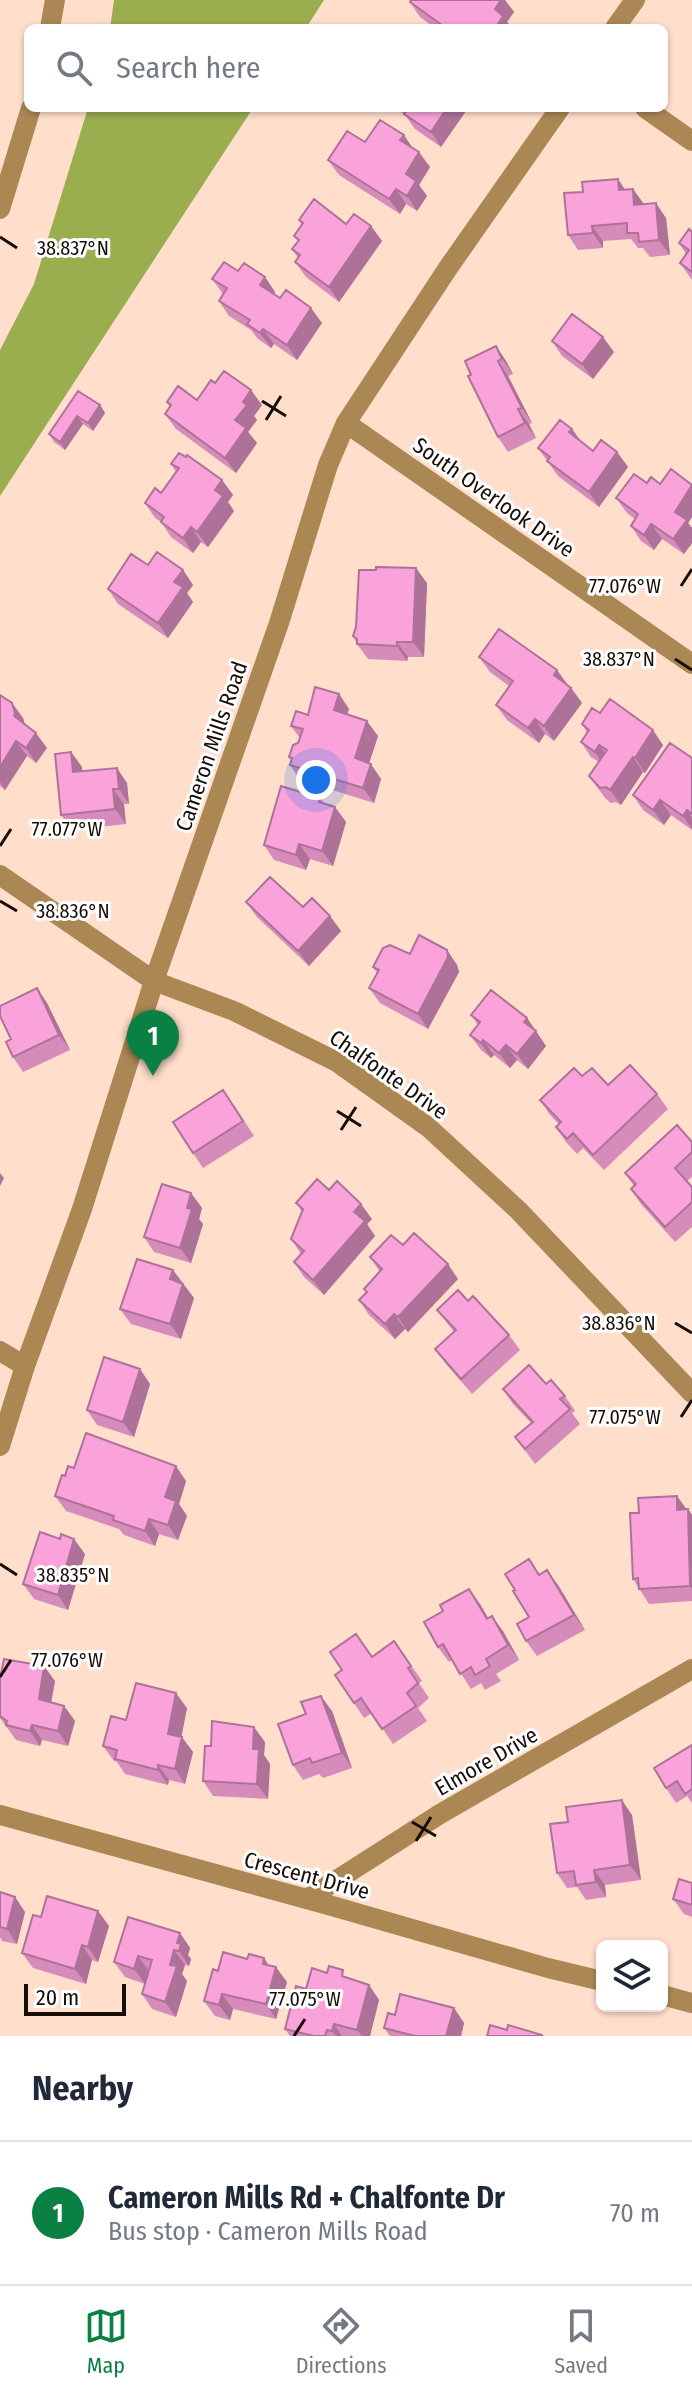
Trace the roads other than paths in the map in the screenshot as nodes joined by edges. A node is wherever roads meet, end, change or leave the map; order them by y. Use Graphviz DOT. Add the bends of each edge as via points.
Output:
graph roads {
  1 [pos="55,0"];
  2 [pos="635,0"];
  3 [pos="51,24"];
  4 [pos="618,24"];
  5 [pos="30,112"];
  6 [pos="557,112"];
  7 [pos="651,112"];
  8 [pos="692,141"];
  9 [pos="0,209"];
  10 [pos="346,423"];
  11 [pos="692,664"];
  12 [pos="0,875"];
  13 [pos="154,981"];
  14 [pos="0,1351"];
  15 [pos="25,1366"];
  16 [pos="692,1393"];
  17 [pos="0,1446"];
  18 [pos="692,1669"];
  19 [pos="0,1815"];
  20 [pos="307,1899"];
  21 [pos="596,1980"];
  22 [pos="668,1997"];
  23 [pos="692,2003"];
  1 -- 3 [label="street"];
  2 -- 4 [label="street"];
  5 -- 9 [label="street"];
  6 -- 10 [label="street, Cameron Mills Road"];
  7 -- 8 [label="street"];
  10 -- 11 [label="street, South Overlook Drive"];
  10 -- 13 [label="street, Cameron Mills Road"];
  12 -- 13 [label="street, Chalfonte Drive"];
  13 -- 15 [label="street, Cameron Mills Road" via="82,1209"];
  13 -- 16 [label="street, Chalfonte Drive" via="234,1011 337,1062 428,1127 518,1210"];
  14 -- 15 [label="street"];
  15 -- 17 [label="street, Cameron Mills Road"];
  18 -- 20 [label="street, Elmore Drive" via="440,1814"];
  19 -- 20 [label="street, Crescent Drive"];
  20 -- 21 [label="street, Crescent Drive"];
  22 -- 23 [label="street"];
}
